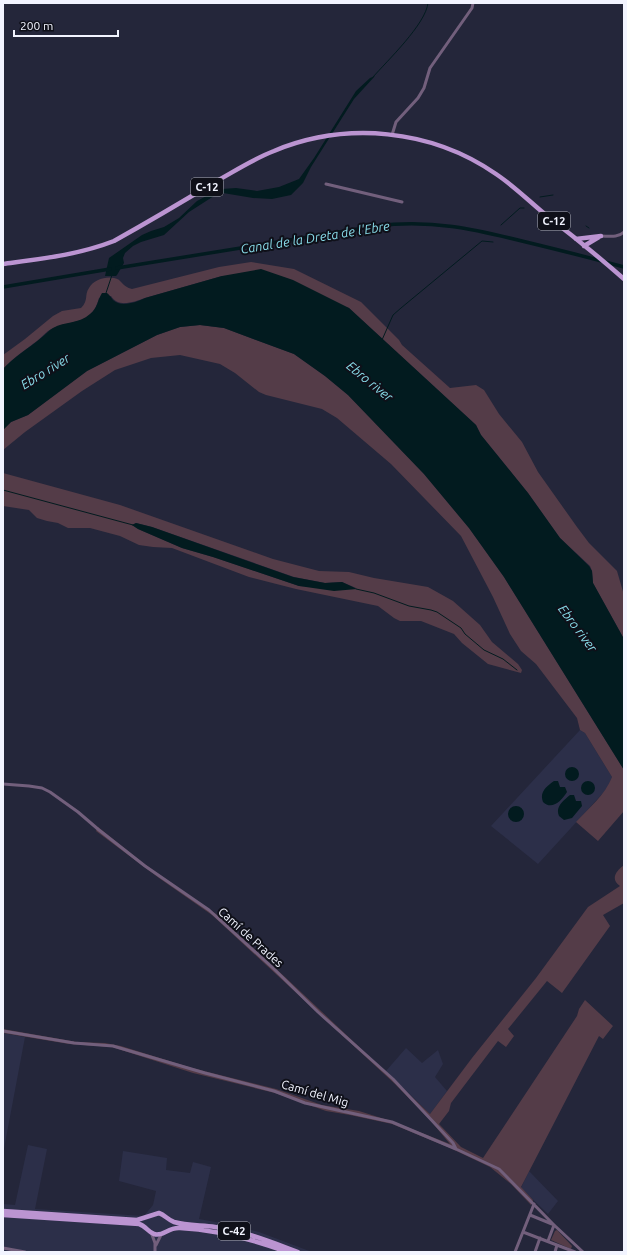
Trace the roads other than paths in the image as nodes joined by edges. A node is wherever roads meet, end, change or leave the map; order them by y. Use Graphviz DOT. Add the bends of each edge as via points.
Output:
graph roads {
  1 [pos="473,3"];
  2 [pos="392,135"];
  3 [pos="326,184"];
  4 [pos="402,202"];
  5 [pos="624,232"];
  6 [pos="601,236"];
  7 [pos="585,238"];
  8 [pos="576,239"];
  9 [pos="591,242"];
  10 [pos="583,245"];
  11 [pos="590,251"];
  12 [pos="3,264"];
  13 [pos="624,279"];
  14 [pos="3,784"];
  15 [pos="3,1031"];
  16 [pos="456,1148"];
  17 [pos="534,1204"];
  18 [pos="3,1211"];
  19 [pos="3,1215"];
  20 [pos="530,1215"];
  21 [pos="150,1216"];
  22 [pos="168,1219"];
  23 [pos="554,1225"];
  24 [pos="149,1231"];
  25 [pos="523,1232"];
  26 [pos="163,1233"];
  27 [pos="540,1238"];
  28 [pos="548,1241"];
  29 [pos="557,1245"];
  30 [pos="3,1248"];
  31 [pos="578,1248"];
  32 [pos="155,1250"];
  33 [pos="25,1252"];
  34 [pos="287,1252"];
  35 [pos="298,1252"];
  36 [pos="515,1252"];
  37 [pos="535,1252"];
  38 [pos="554,1252"];
  39 [pos="575,1252"];
  40 [pos="583,1252"];
  1 -- 2 [label="street" via="430,68 418,98 396,122"];
  2 -- 8 [label="main road, C-12" via="436,144 477,162 496,174"];
  2 -- 12 [label="main road, C-12" via="337,134 300,142 264,155 114,241 76,253"];
  3 -- 4 [label="street"];
  5 -- 6 [label="street" via="616,236"];
  6 -- 7 [label="main road"];
  6 -- 9 [label="main road"];
  7 -- 8 [label="main road"];
  7 -- 9 [label="main road"];
  7 -- 10 [label="main road"];
  8 -- 10 [label="main road, C-12"];
  9 -- 10 [label="main road"];
  9 -- 11 [label="main road"];
  10 -- 11 [label="main road, C-12"];
  11 -- 13 [label="main road, C-12"];
  14 -- 16 [label="street, Camí de Prades" via="42,788 50,792 139,861 209,910 393,1079"];
  15 -- 16 [label="street, Camí del Mig" via="74,1043 113,1046 305,1102 392,1122"];
  16 -- 17 [label="street, Camí del Mig" via="499,1169"];
  17 -- 20 [label="street"];
  17 -- 23 [label="street, Camí del Mig"];
  18 -- 21 [label="main road, C-42" via="137,1220"];
  19 -- 24 [label="main road, C-42" via="136,1224"];
  20 -- 23 [label="street"];
  20 -- 25 [label="street"];
  21 -- 22 [label="main road, C-42" via="159,1213"];
  21 -- 24 [label="main road" via="146,1223"];
  22 -- 26 [label="main road" via="169,1224"];
  22 -- 35 [label="main road, C-42" via="176,1223 245,1233"];
  23 -- 28 [label="street"];
  23 -- 31 [label="street, Camí del Mig"];
  24 -- 26 [label="main road, C-42" via="155,1234"];
  24 -- 32 [label="street" via="154,1240"];
  25 -- 27 [label="street"];
  25 -- 36 [label="street"];
  26 -- 32 [label="street"];
  26 -- 34 [label="main road, C-42" via="178,1227 214,1231 247,1238"];
  27 -- 28 [label="street"];
  27 -- 37 [label="street"];
  28 -- 29 [label="street"];
  29 -- 38 [label="street"];
  29 -- 39 [label="street"];
  30 -- 33 [label="street"];
  31 -- 39 [label="street"];
  31 -- 40 [label="street, Camí del Mig"];
}
